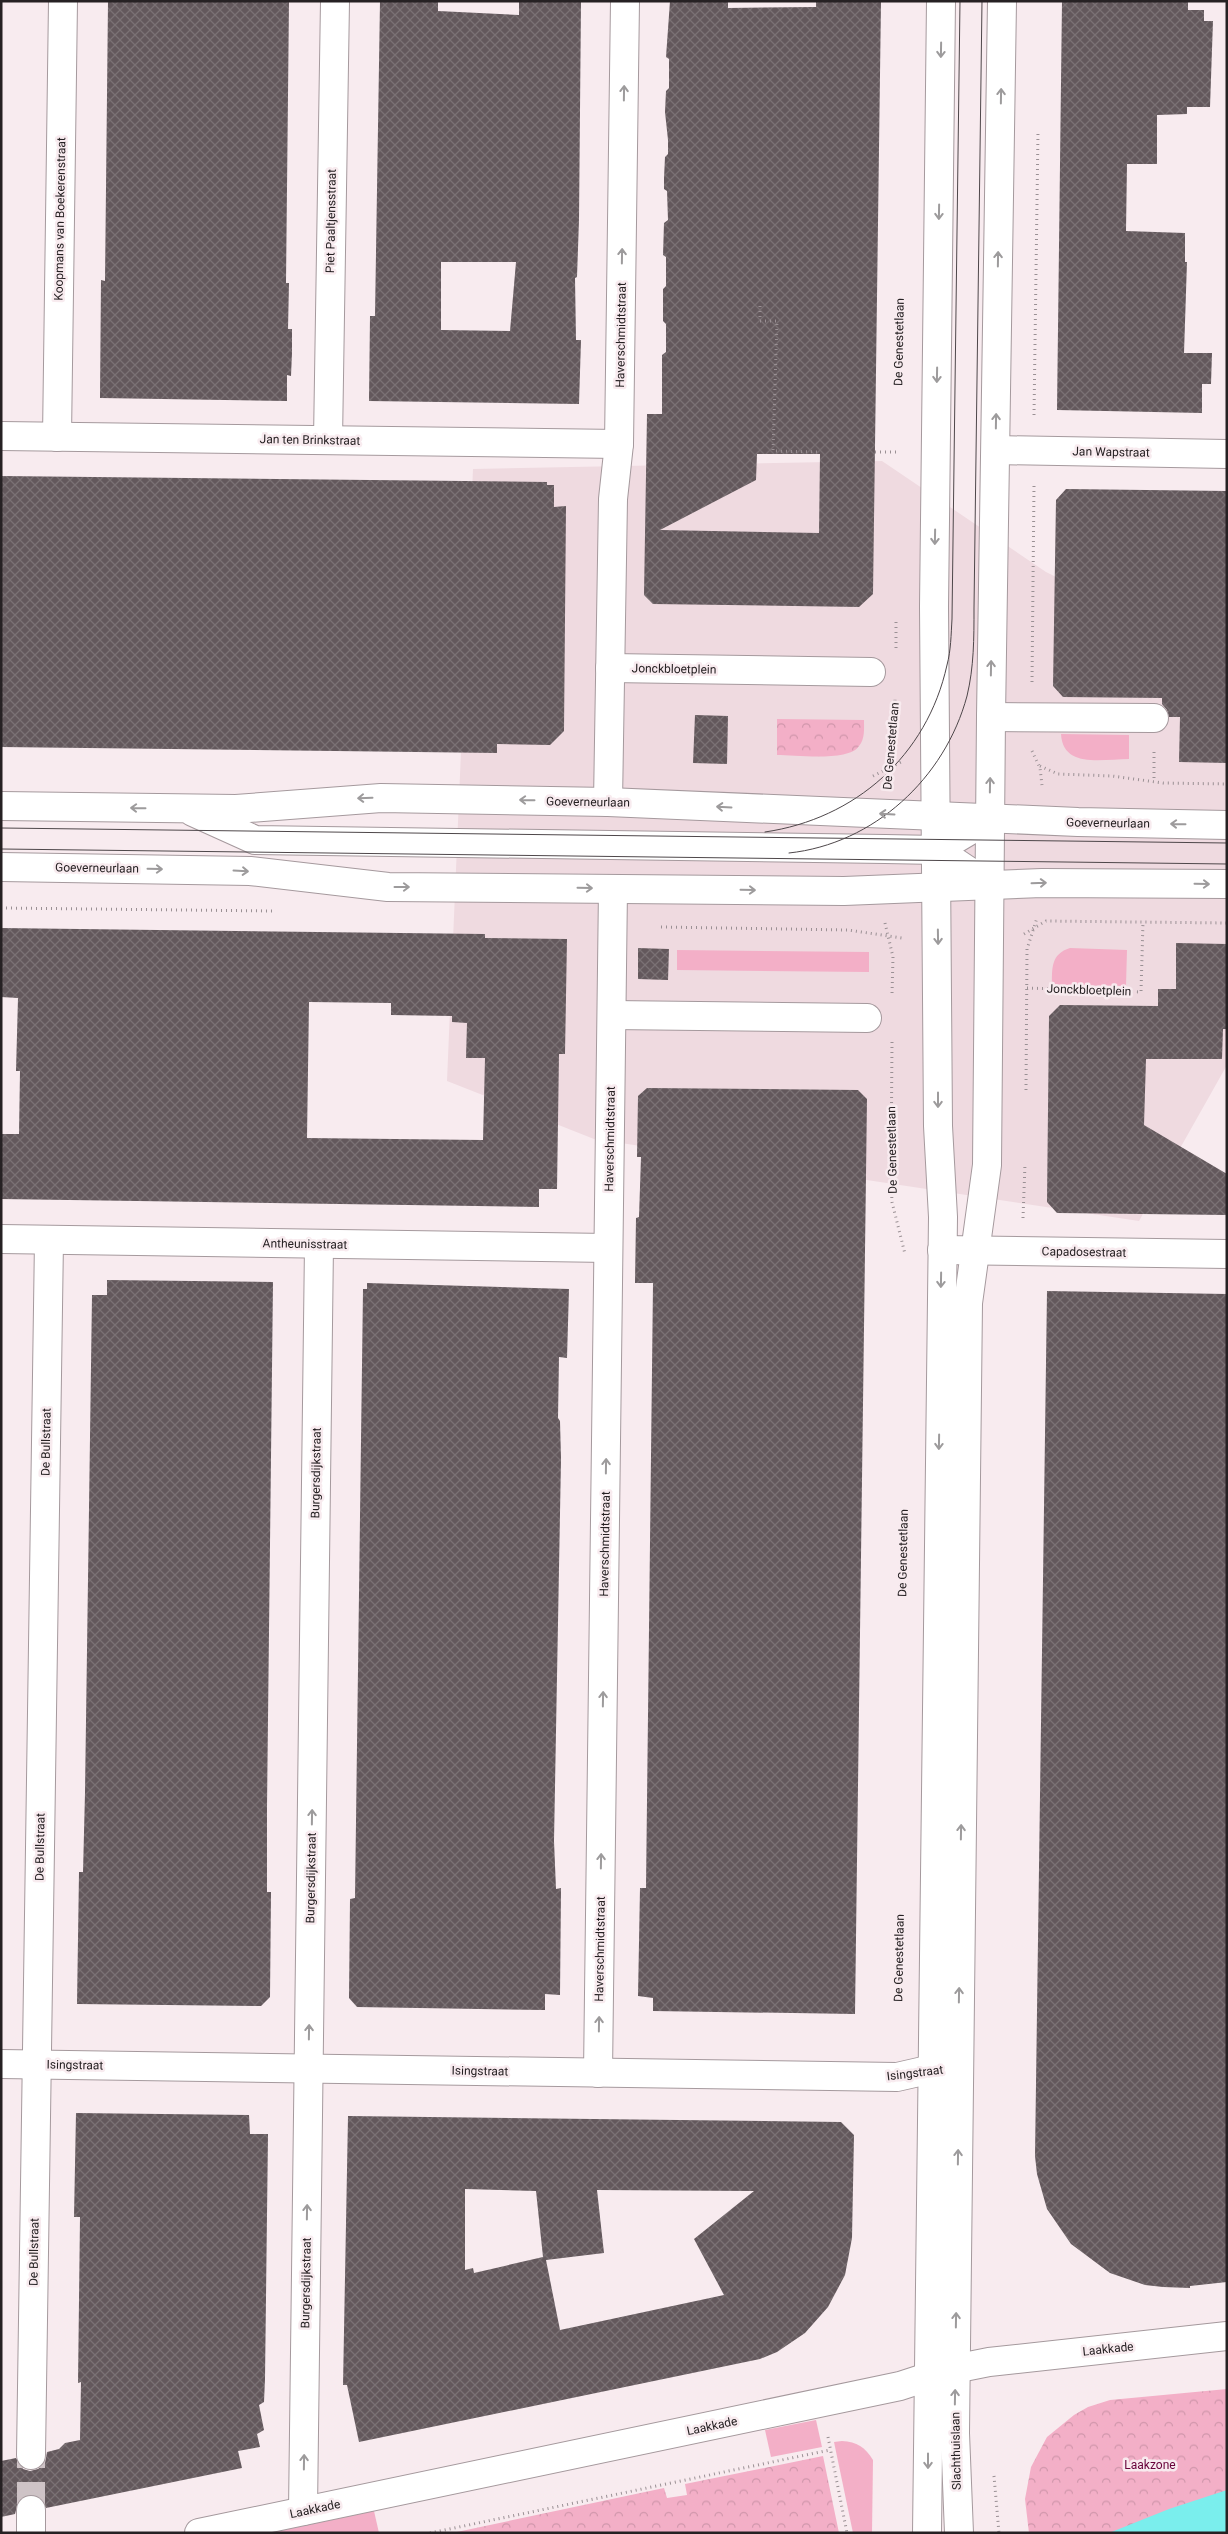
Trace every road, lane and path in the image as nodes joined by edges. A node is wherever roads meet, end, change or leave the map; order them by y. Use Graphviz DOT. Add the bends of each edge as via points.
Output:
graph roads {
  1 [pos="63,1"];
  2 [pos="335,1"];
  3 [pos="625,1"];
  4 [pos="941,1"];
  5 [pos="1002,1"];
  6 [pos="760,306"];
  7 [pos="1,436"];
  8 [pos="57,437"];
  9 [pos="328,440"];
  10 [pos="620,444"];
  11 [pos="898,446"];
  12 [pos="996,450"];
  13 [pos="819,452"];
  14 [pos="875,452"];
  15 [pos="898,452"];
  16 [pos="1227,454"];
  17 [pos="898,462"];
  18 [pos="896,615"];
  19 [pos="896,653"];
  20 [pos="610,668"];
  21 [pos="871,672"];
  22 [pos="896,691"];
  23 [pos="991,717"];
  24 [pos="1154,718"];
  25 [pos="608,802"];
  26 [pos="1,806"];
  27 [pos="186,808"];
  28 [pos="886,814"];
  29 [pos="936,816"];
  30 [pos="989,819"];
  31 [pos="1227,825"];
  32 [pos="255,840"];
  33 [pos="937,850"];
  34 [pos="1,867"];
  35 [pos="192,869"];
  36 [pos="1227,884"];
  37 [pos="990,886"];
  38 [pos="937,888"];
  39 [pos="613,889"];
  40 [pos="884,891"];
  41 [pos="1143,922"];
  42 [pos="1027,988"];
  43 [pos="892,1000"];
  44 [pos="612,1015"];
  45 [pos="867,1018"];
  46 [pos="892,1038"];
  47 [pos="1,1239"];
  48 [pos="48,1240"];
  49 [pos="319,1244"];
  50 [pos="608,1248"];
  51 [pos="942,1250"];
  52 [pos="977,1250"];
  53 [pos="1227,1254"];
  54 [pos="906,1260"];
  55 [pos="1,2064"];
  56 [pos="37,2064"];
  57 [pos="958,2068"];
  58 [pos="308,2069"];
  59 [pos="932,2069"];
  60 [pos="598,2073"];
  61 [pos="1227,2336"];
  62 [pos="955,2369"];
  63 [pos="928,2377"];
  64 [pos="827,2433"];
  65 [pos="830,2450"];
  66 [pos="31,2455"];
  67 [pos="303,2511"];
  68 [pos="198,2533"];
  69 [pos="430,2533"];
  70 [pos="847,2533"];
  71 [pos="927,2533"];
  72 [pos="960,2533"];
  1 -- 8 [label="street, Koopmans van Boekerenstraat"];
  2 -- 9 [label="street, Piet Paaltjensstraat"];
  10 -- 3 [label="street, Haverschmidtstraat, one-way"];
  4 -- 29 [label="street, one-way" via="934,607"];
  12 -- 5 [label="street, one-way"];
  6 -- 13 [label="path" via="760,321 777,321 773,451"];
  7 -- 8 [label="street, Jan ten Brinkstraat"];
  8 -- 9 [label="street, Jan ten Brinkstraat"];
  9 -- 10 [label="street, Jan ten Brinkstraat"];
  10 -- 20 [label="street, Haverschmidtstraat" via="613,499"];
  11 -- 15 [label="path"];
  12 -- 16 [label="street, Jan Wapstraat"];
  23 -- 12 [label="street, one-way"];
  14 -- 15 [label="path"];
  15 -- 17 [label="path"];
  18 -- 19 [label="path"];
  20 -- 21 [label="street, Jonckbloetplein"];
  20 -- 25 [label="street"];
  22 -- 28 [label="path, De Genestetlaan"];
  23 -- 24 [label="street"];
  30 -- 23 [label="street, one-way"];
  25 -- 27 [label="street, Goeverneurlaan, one-way" via="381,798 261,807"];
  28 -- 25 [label="street, Goeverneurlaan, one-way"];
  27 -- 26 [label="street, Goeverneurlaan, one-way"];
  27 -- 32 [label="street, Goeverneurlaan"];
  29 -- 28 [label="street, Goeverneurlaan, one-way"];
  29 -- 30 [label="street, Goeverneurlaan"];
  29 -- 33 [label="street"];
  31 -- 30 [label="street, Goeverneurlaan, one-way"];
  30 -- 33 [label="street"];
  30 -- 37 [label="street"];
  32 -- 33 [label="street, Goeverneurlaan"];
  32 -- 35 [label="street, Goeverneurlaan"];
  33 -- 37 [label="street"];
  33 -- 38 [label="street"];
  34 -- 35 [label="street, Goeverneurlaan, one-way"];
  35 -- 39 [label="street, Goeverneurlaan, one-way" via="250,871 377,886"];
  37 -- 36 [label="street, Goeverneurlaan, one-way" via="1049,883"];
  37 -- 38 [label="street, Goeverneurlaan"];
  37 -- 52 [label="street" via="987,1165"];
  38 -- 40 [label="street, Goeverneurlaan"];
  38 -- 51 [label="street, one-way"];
  39 -- 40 [label="street, Goeverneurlaan, one-way"];
  39 -- 44 [label="street"];
  40 -- 43 [label="path" via="884,919 893,957"];
  41 -- 42 [label="path, Jonckbloetplein" via="1142,992"];
  44 -- 45 [label="street"];
  44 -- 50 [label="street, Haverschmidtstraat"];
  46 -- 54 [label="path, De Genestetlaan" via="892,1202"];
  47 -- 48 [label="street, Antheunisstraat"];
  48 -- 49 [label="street, Antheunisstraat"];
  48 -- 56 [label="street, De Bullstraat"];
  49 -- 50 [label="street, Antheunisstraat"];
  58 -- 49 [label="street, Burgersdijkstraat, one-way"];
  60 -- 50 [label="street, Haverschmidtstraat, one-way"];
  51 -- 52 [label="street, Capadosestraat"];
  51 -- 59 [label="street, one-way"];
  52 -- 53 [label="street, Capadosestraat"];
  57 -- 52 [label="street, one-way" via="968,1302"];
  55 -- 56 [label="street, Isingstraat"];
  56 -- 58 [label="street, Isingstraat"];
  56 -- 66 [label="street, De Bullstraat"];
  57 -- 59 [label="street, Isingstraat"];
  62 -- 57 [label="street, one-way"];
  58 -- 60 [label="street, Isingstraat"];
  67 -- 58 [label="street, Burgersdijkstraat, one-way"];
  59 -- 60 [label="street, Isingstraat" via="897,2077"];
  59 -- 63 [label="street"];
  61 -- 62 [label="street, Laakkade" via="989,2362"];
  62 -- 63 [label="street, Laakkade"];
  72 -- 62 [label="street, Slachthuislaan, one-way" via="955,2461"];
  63 -- 67 [label="street, Laakkade" via="892,2388"];
  63 -- 71 [label="street, one-way"];
  64 -- 65 [label="path"];
  65 -- 69 [label="path"];
  65 -- 70 [label="path"];
  67 -- 68 [label="street, Laakkade"];
}
